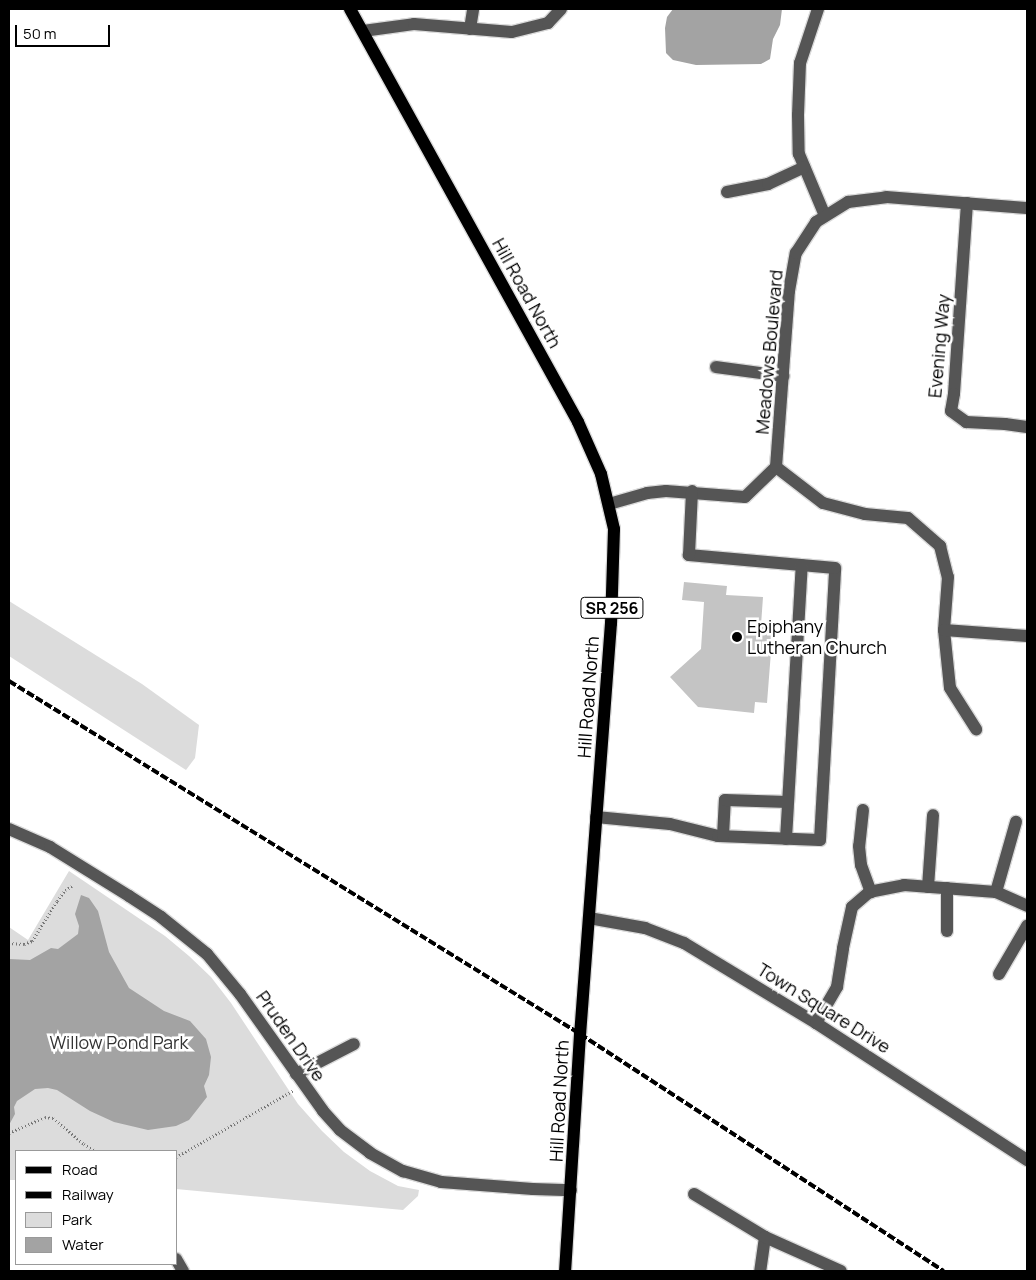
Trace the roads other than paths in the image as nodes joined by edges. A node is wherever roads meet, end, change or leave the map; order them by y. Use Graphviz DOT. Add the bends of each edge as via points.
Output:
graph roads {
  1 [pos="350,9"];
  2 [pos="473,9"];
  3 [pos="560,9"];
  4 [pos="818,9"];
  5 [pos="470,29"];
  6 [pos="363,31"];
  7 [pos="804,166"];
  8 [pos="727,192"];
  9 [pos="967,203"];
  10 [pos="1027,208"];
  11 [pos="825,216"];
  12 [pos="716,368"];
  13 [pos="783,376"];
  14 [pos="1027,428"];
  15 [pos="776,467"];
  16 [pos="692,492"];
  17 [pos="609,504"];
  18 [pos="802,565"];
  19 [pos="944,630"];
  20 [pos="1027,636"];
  21 [pos="976,729"];
  22 [pos="788,802"];
  23 [pos="862,810"];
  24 [pos="933,815"];
  25 [pos="596,817"];
  26 [pos="1016,822"];
  27 [pos="9,829"];
  28 [pos="723,836"];
  29 [pos="786,839"];
  30 [pos="928,887"];
  31 [pos="947,888"];
  32 [pos="871,892"];
  33 [pos="996,892"];
  34 [pos="1027,906"];
  35 [pos="588,918"];
  36 [pos="1027,926"];
  37 [pos="947,931"];
  38 [pos="999,974"];
  39 [pos="816,1023"];
  40 [pos="354,1044"];
  41 [pos="300,1079"];
  42 [pos="1027,1160"];
  43 [pos="571,1190"];
  44 [pos="694,1194"];
  45 [pos="765,1237"];
  46 [pos="565,1271"];
  47 [pos="760,1271"];
  48 [pos="841,1271"];
  1 -- 6 [label="main road, Hill Road North / SR 256"];
  2 -- 5 [label="street"];
  3 -- 5 [label="street" via="548,23 531,29 512,32"];
  4 -- 7 [label="street" via="800,63 798,135 799,154"];
  5 -- 6 [label="street" via="414,24"];
  6 -- 17 [label="main road, Hill Road North / SR 256" via="578,422"];
  7 -- 8 [label="street" via="768,184"];
  7 -- 11 [label="street"];
  9 -- 10 [label="street, Meadows Boulevard"];
  9 -- 11 [label="street, Meadows Boulevard" via="886,197 848,202"];
  9 -- 14 [label="street, Evening Way" via="951,410 966,422"];
  11 -- 13 [label="street, Meadows Boulevard" via="816,222 796,253 789,290"];
  12 -- 13 [label="street"];
  13 -- 15 [label="street, Meadows Boulevard"];
  15 -- 16 [label="street" via="745,497"];
  15 -- 19 [label="street" via="823,503 865,514 908,518 940,546 948,577"];
  16 -- 17 [label="street" via="647,493"];
  16 -- 18 [label="street" via="689,554"];
  17 -- 25 [label="main road, Hill Road North / SR 256" via="614,529 614,566"];
  18 -- 22 [label="street"];
  18 -- 29 [label="street" via="835,568 820,840"];
  19 -- 20 [label="street"];
  19 -- 21 [label="street" via="950,688"];
  22 -- 28 [label="street" via="725,800"];
  22 -- 29 [label="street"];
  23 -- 32 [label="street" via="861,865"];
  24 -- 30 [label="street"];
  25 -- 28 [label="street" via="670,824"];
  25 -- 35 [label="main road, Hill Road North / SR 256"];
  26 -- 33 [label="street"];
  27 -- 41 [label="street, Pruden Drive" via="50,847 137,901 190,939 217,965"];
  28 -- 29 [label="street"];
  30 -- 31 [label="street"];
  30 -- 32 [label="street" via="904,885"];
  31 -- 33 [label="street"];
  31 -- 37 [label="street"];
  32 -- 39 [label="street" via="852,907 837,986"];
  33 -- 34 [label="street"];
  35 -- 39 [label="street, Town Square Drive" via="665,935 726,967"];
  35 -- 43 [label="main road, Hill Road North / SR 256"];
  36 -- 38 [label="street"];
  39 -- 42 [label="street, Town Square Drive"];
  40 -- 41 [label="street"];
  41 -- 43 [label="street, Pruden Drive" via="340,1130 370,1153 403,1171 458,1184"];
  43 -- 46 [label="main road, Hill Road North / SR 256"];
  44 -- 45 [label="street"];
  45 -- 47 [label="street"];
  45 -- 48 [label="street"];
}
